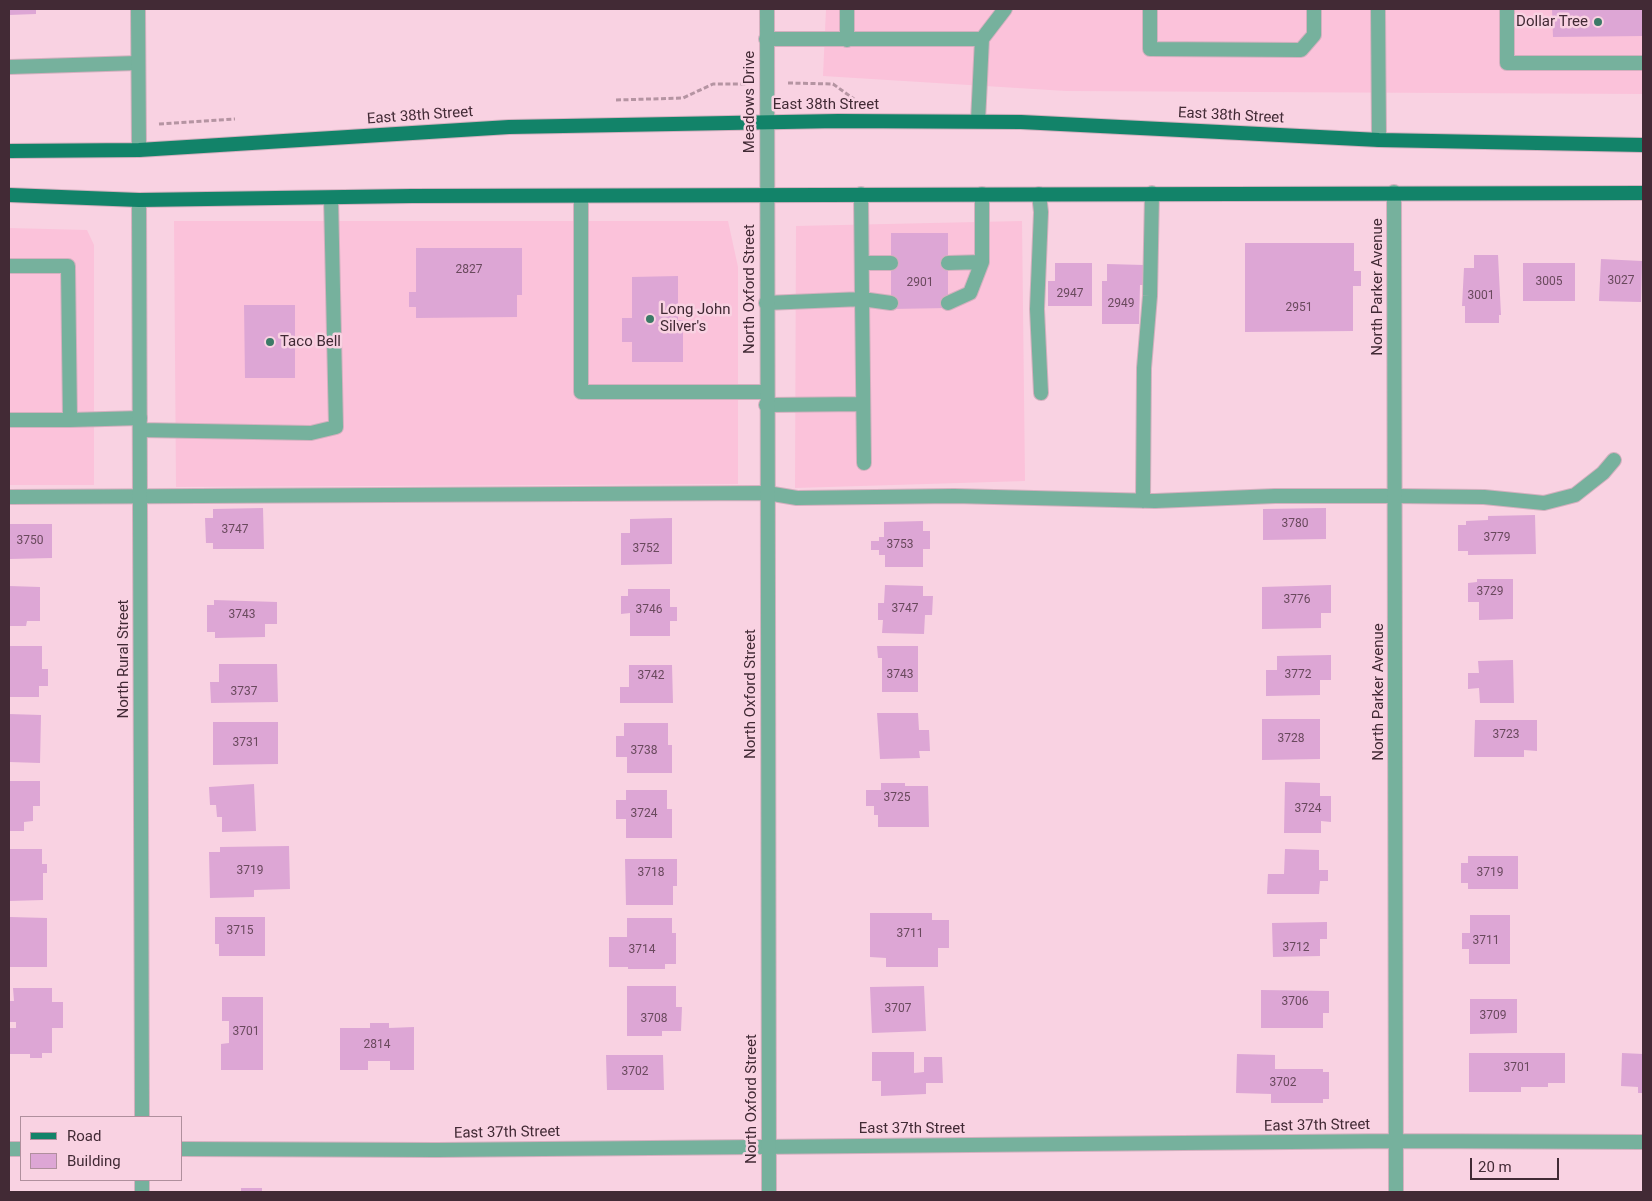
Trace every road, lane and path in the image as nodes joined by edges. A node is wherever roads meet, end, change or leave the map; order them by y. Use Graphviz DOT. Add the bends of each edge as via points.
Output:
graph roads {
  1 [pos="138,9"];
  2 [pos="767,9"];
  3 [pos="847,9"];
  4 [pos="1150,9"];
  5 [pos="1314,9"];
  6 [pos="1378,9"];
  7 [pos="1506,9"];
  8 [pos="1003,10"];
  9 [pos="766,39"];
  10 [pos="982,39"];
  11 [pos="847,40"];
  12 [pos="138,63"];
  13 [pos="1643,63"];
  14 [pos="9,67"];
  15 [pos="978,121"];
  16 [pos="766,122"];
  17 [pos="1380,140"];
  18 [pos="1643,145"];
  19 [pos="139,150"];
  20 [pos="9,151"];
  21 [pos="1394,192"];
  22 [pos="1152,193"];
  23 [pos="1643,193"];
  24 [pos="861,194"];
  25 [pos="982,194"];
  26 [pos="1039,194"];
  27 [pos="9,195"];
  28 [pos="766,195"];
  29 [pos="581,196"];
  30 [pos="331,198"];
  31 [pos="139,200"];
  32 [pos="982,262"];
  33 [pos="862,263"];
  34 [pos="891,263"];
  35 [pos="948,263"];
  36 [pos="9,266"];
  37 [pos="862,299"];
  38 [pos="891,302"];
  39 [pos="948,302"];
  40 [pos="766,303"];
  41 [pos="1041,393"];
  42 [pos="766,398"];
  43 [pos="863,404"];
  44 [pos="9,420"];
  45 [pos="70,420"];
  46 [pos="140,424"];
  47 [pos="1614,460"];
  48 [pos="864,463"];
  49 [pos="767,492"];
  50 [pos="140,496"];
  51 [pos="1395,496"];
  52 [pos="9,497"];
  53 [pos="1143,501"];
  54 [pos="142,1116"];
  55 [pos="1396,1141"];
  56 [pos="1643,1142"];
  57 [pos="768,1146"];
  58 [pos="182,1149"];
  59 [pos="769,1192"];
  60 [pos="1396,1192"];
  1 -- 12 [label="street"];
  2 -- 9 [label="street, Meadows Drive"];
  3 -- 11 [label="street"];
  4 -- 5 [label="street" via="1150,50 1300,50 1314,35"];
  6 -- 17 [label="street"];
  7 -- 13 [label="street" via="1507,63"];
  8 -- 10 [label="street"];
  9 -- 11 [label="street"];
  9 -- 16 [label="street, Meadows Drive"];
  10 -- 11 [label="street"];
  10 -- 15 [label="street"];
  12 -- 14 [label="street"];
  12 -- 19 [label="street"];
  15 -- 16 [label="main road, East 38th Street"];
  15 -- 17 [label="main road, East 38th Street"];
  16 -- 19 [label="main road, East 38th Street" via="510,127"];
  16 -- 28 [label="street, Meadows Drive"];
  17 -- 18 [label="main road, East 38th Street"];
  19 -- 20 [label="main road, East 38th Street"];
  21 -- 22 [label="main road"];
  21 -- 23 [label="main road"];
  21 -- 51 [label="street, North Parker Avenue"];
  22 -- 26 [label="main road"];
  22 -- 53 [label="street" via="1150,296 1144,368"];
  24 -- 25 [label="main road"];
  24 -- 28 [label="main road"];
  24 -- 33 [label="street"];
  25 -- 26 [label="main road"];
  25 -- 32 [label="street"];
  26 -- 41 [label="street" via="1037,309"];
  27 -- 31 [label="main road"];
  28 -- 29 [label="main road"];
  28 -- 40 [label="street, North Oxford Street"];
  29 -- 30 [label="main road"];
  29 -- 42 [label="street" via="581,392"];
  30 -- 31 [label="main road"];
  30 -- 46 [label="street" via="336,427 310,433"];
  31 -- 46 [label="street, North Rural Street"];
  32 -- 35 [label="street"];
  32 -- 39 [label="street" via="970,293"];
  33 -- 34 [label="street"];
  33 -- 37 [label="street"];
  36 -- 45 [label="street" via="68,266"];
  37 -- 38 [label="street"];
  37 -- 40 [label="street"];
  37 -- 43 [label="street"];
  40 -- 42 [label="street, North Oxford Street"];
  42 -- 43 [label="street"];
  42 -- 49 [label="street, North Oxford Street"];
  43 -- 48 [label="street"];
  44 -- 45 [label="street"];
  45 -- 46 [label="street"];
  46 -- 50 [label="street, North Rural Street"];
  47 -- 51 [label="street" via="1604,473 1575,494 1544,503"];
  49 -- 50 [label="street"];
  49 -- 53 [label="street" via="797,498 954,496"];
  49 -- 57 [label="street, North Oxford Street"];
  50 -- 52 [label="street"];
  50 -- 54 [label="street, North Rural Street"];
  51 -- 53 [label="street"];
  51 -- 55 [label="street, North Parker Avenue"];
  55 -- 56 [label="street, East 37th Street"];
  55 -- 57 [label="street, East 37th Street"];
  55 -- 60 [label="street, North Parker Avenue"];
  57 -- 58 [label="street, East 37th Street"];
  57 -- 59 [label="street, North Oxford Street"];
}
